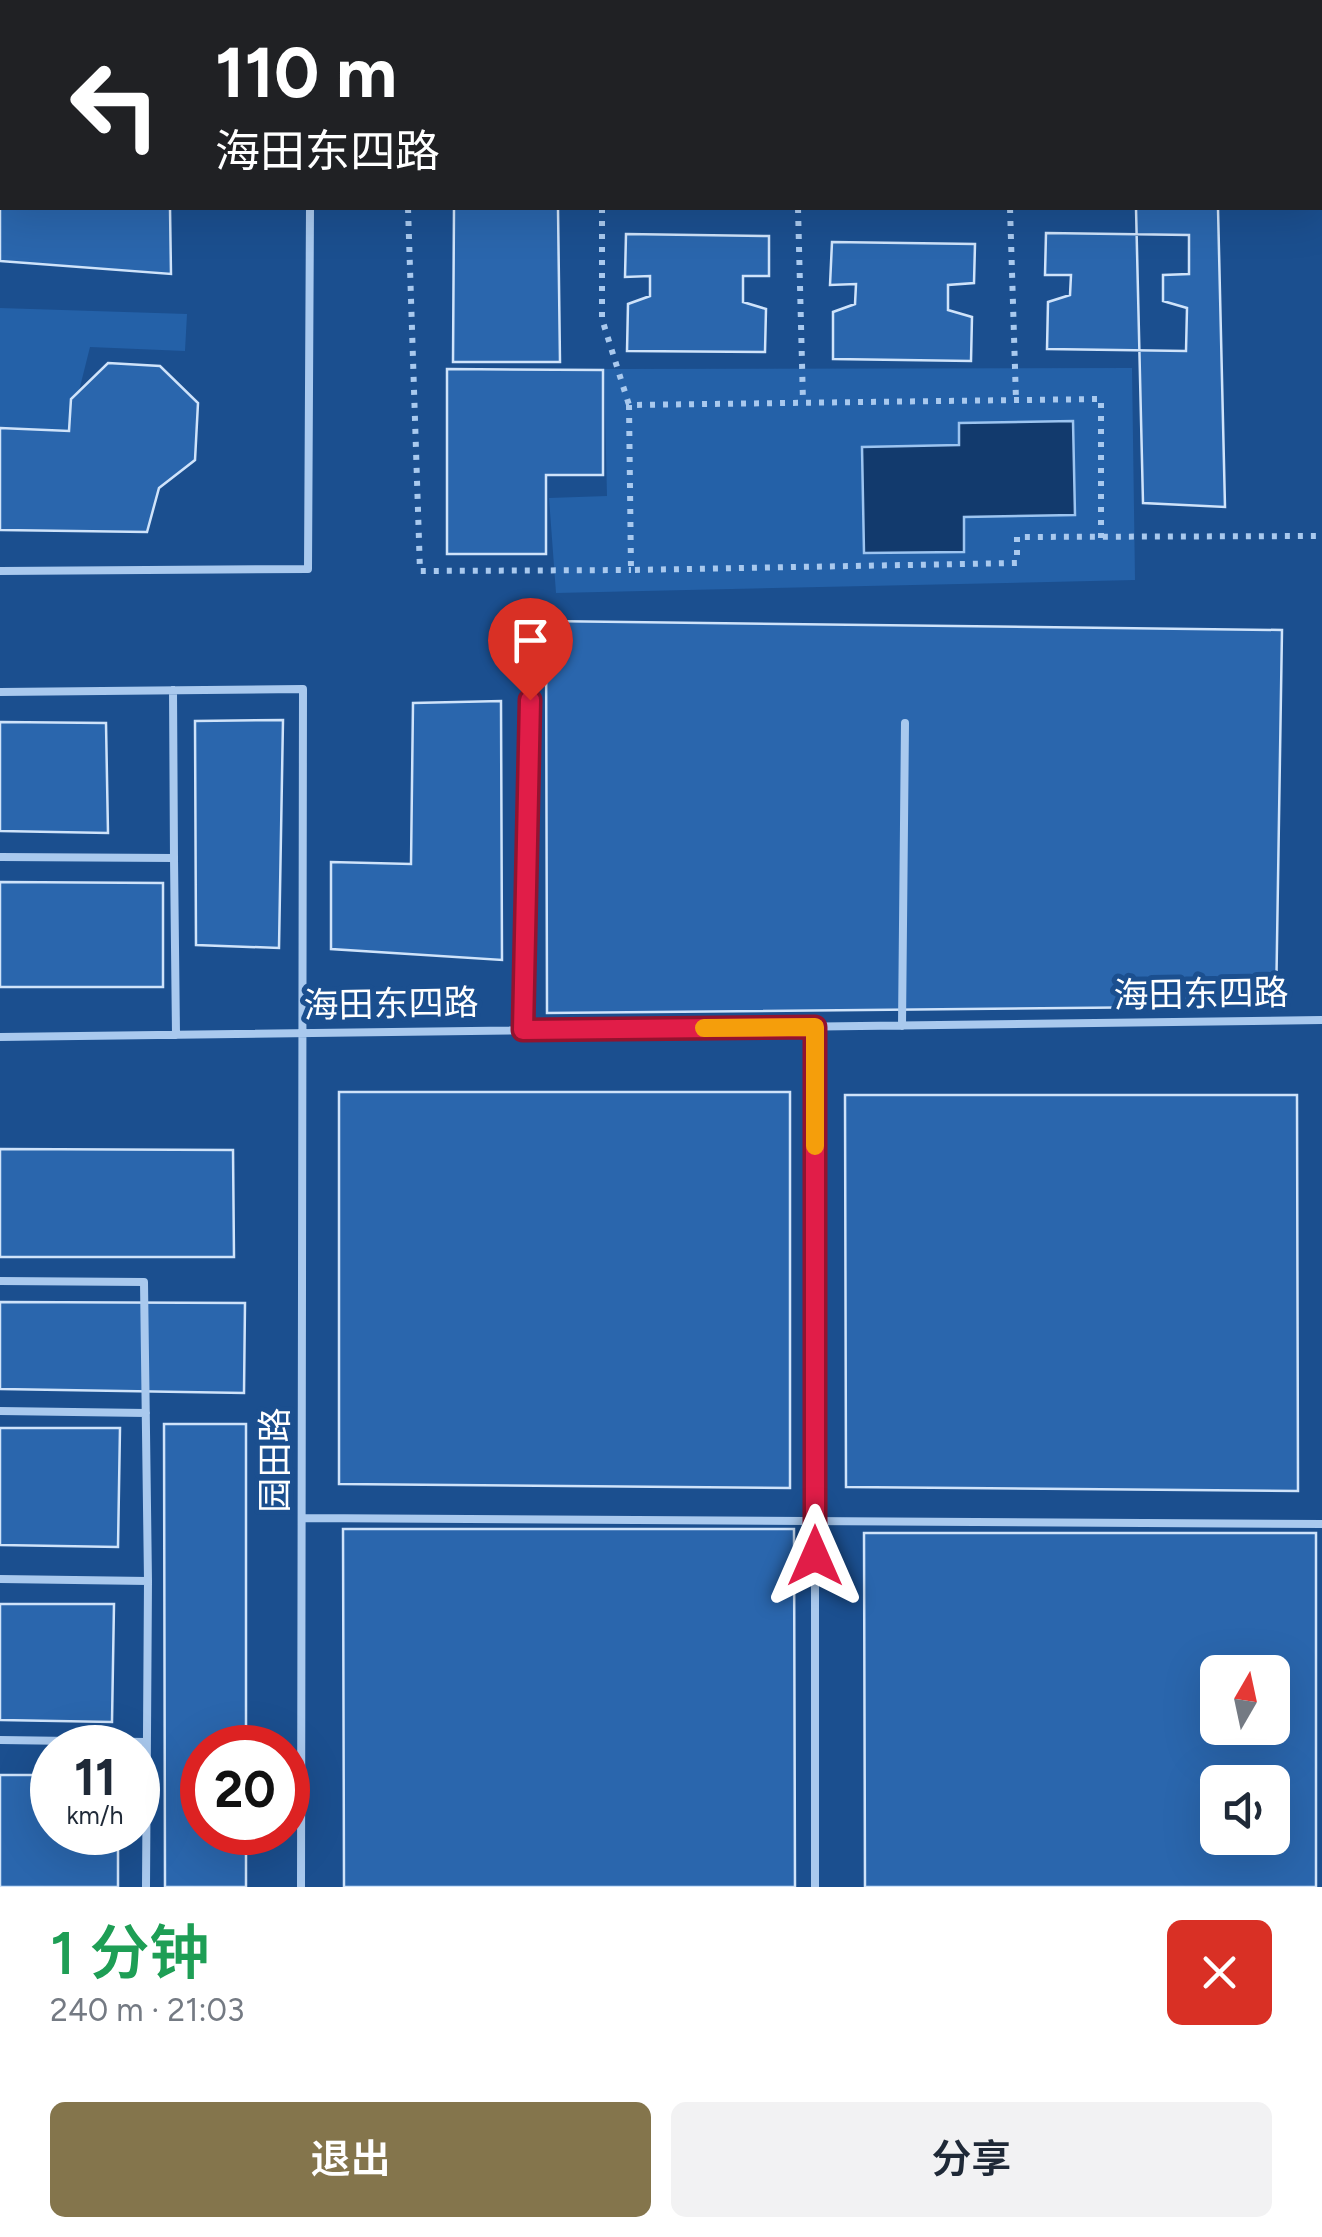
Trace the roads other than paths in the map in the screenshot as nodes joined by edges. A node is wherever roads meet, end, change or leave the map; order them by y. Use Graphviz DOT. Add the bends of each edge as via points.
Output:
graph roads {
  1 [pos="310,210"];
  2 [pos="0,571"];
  3 [pos="531,627"];
  4 [pos="173,690"];
  5 [pos="0,692"];
  6 [pos="905,723"];
  7 [pos="0,857"];
  8 [pos="174,858"];
  9 [pos="1322,1020"];
  10 [pos="902,1026"];
  11 [pos="815,1027"];
  12 [pos="523,1030"];
  13 [pos="303,1033"];
  14 [pos="176,1034"];
  15 [pos="0,1037"];
  16 [pos="0,1281"];
  17 [pos="0,1411"];
  18 [pos="146,1413"];
  19 [pos="302,1518"];
  20 [pos="815,1519"];
  21 [pos="1322,1524"];
  22 [pos="0,1579"];
  23 [pos="148,1581"];
  24 [pos="146,1725"];
  25 [pos="0,1740"];
  26 [pos="30,1740"];
  27 [pos="146,1855"];
  28 [pos="146,1887"];
  29 [pos="301,1887"];
  30 [pos="815,1887"];
  1 -- 2 [label="lane" via="308,569"];
  3 -- 12 [label="lane"];
  4 -- 5 [label="lane"];
  4 -- 8 [label="lane"];
  4 -- 13 [label="lane, 园田路" via="302,689"];
  6 -- 10 [label="lane"];
  7 -- 8 [label="lane"];
  8 -- 14 [label="lane"];
  9 -- 10 [label="lane, 海田东四路"];
  10 -- 11 [label="lane, 海田东四路"];
  11 -- 12 [label="lane, 海田东四路"];
  11 -- 20 [label="lane"];
  12 -- 13 [label="lane, 海田东四路"];
  13 -- 14 [label="lane, 海田东四路"];
  13 -- 19 [label="lane, 园田路"];
  14 -- 15 [label="lane, 海田东四路"];
  16 -- 18 [label="lane" via="144,1282"];
  17 -- 18 [label="lane"];
  18 -- 23 [label="lane"];
  19 -- 20 [label="lane"];
  19 -- 29 [label="lane, 园田路"];
  20 -- 21 [label="lane"];
  20 -- 30 [label="lane"];
  22 -- 23 [label="lane"];
  23 -- 24 [label="lane"];
  25 -- 26 [label="lane"];
  27 -- 28 [label="lane"];
}
